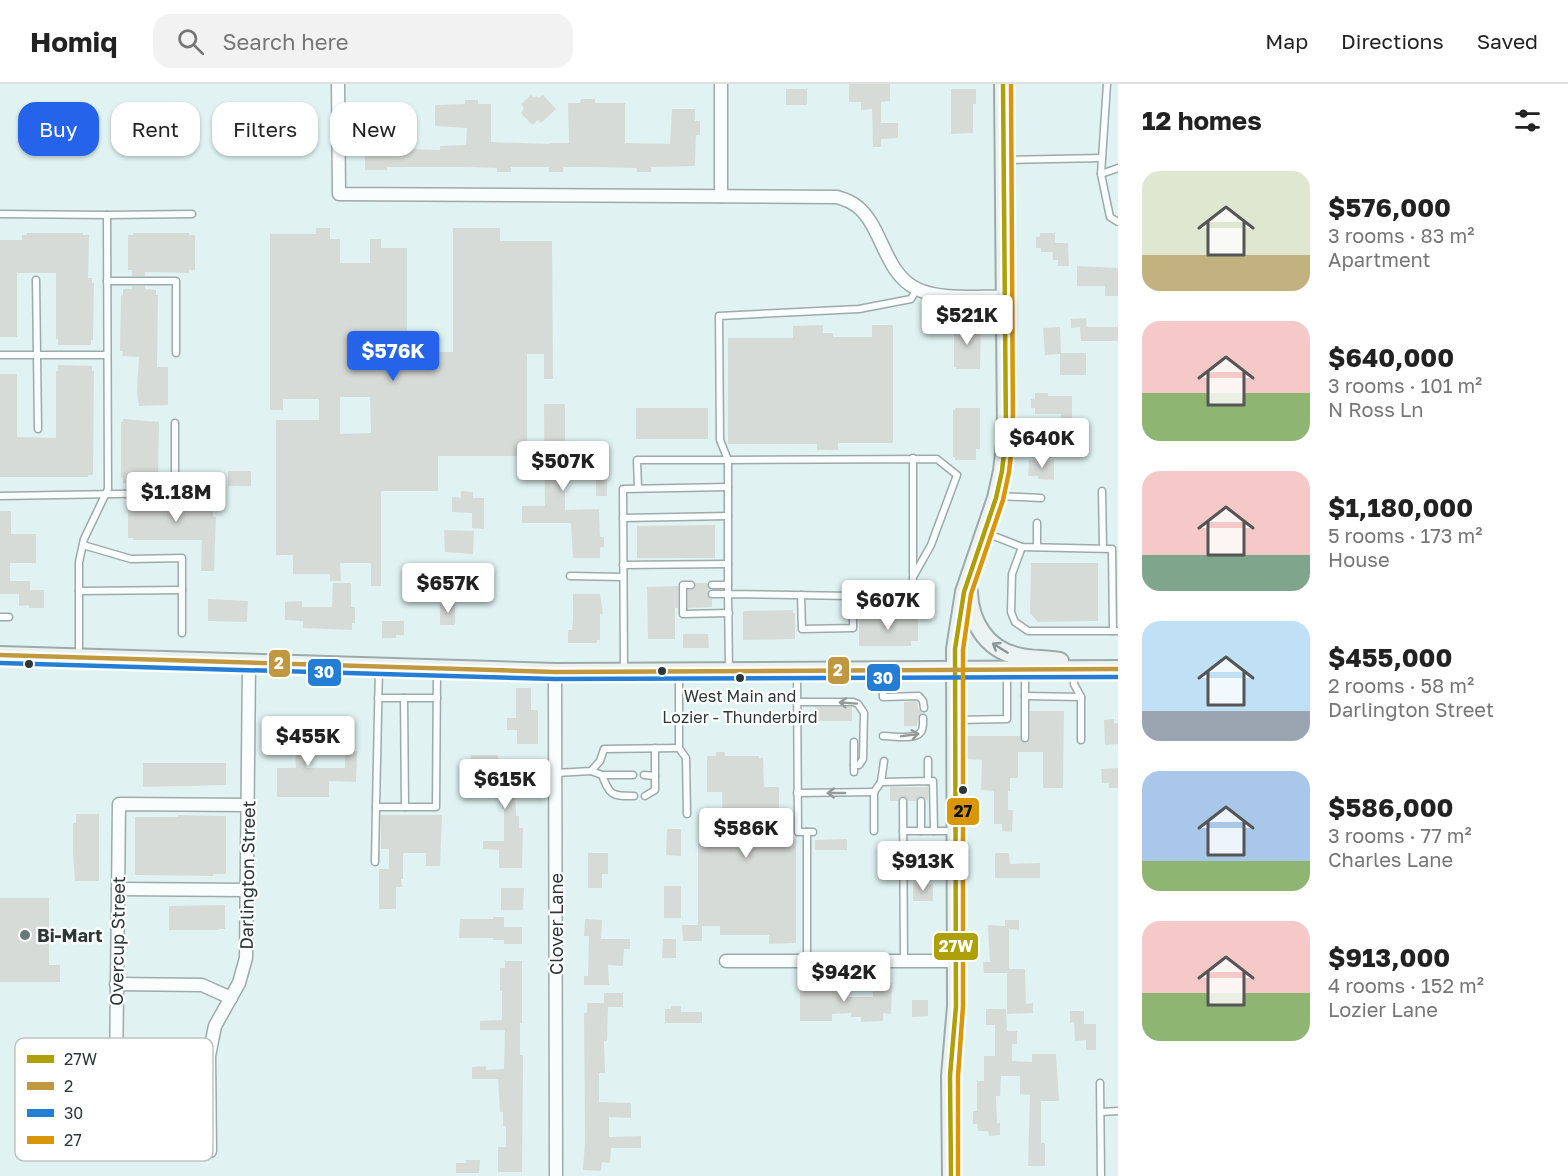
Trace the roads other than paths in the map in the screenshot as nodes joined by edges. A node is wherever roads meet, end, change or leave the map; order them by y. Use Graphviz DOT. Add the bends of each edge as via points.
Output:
graph roads {
  1 [pos="338,84"];
  2 [pos="721,84"];
  3 [pos="1003,84"];
  4 [pos="1014,84"];
  5 [pos="1107,84"];
  6 [pos="1004,134"];
  7 [pos="1102,158"];
  8 [pos="1004,160"];
  9 [pos="1118,168"];
  10 [pos="1101,174"];
  11 [pos="721,196"];
  12 [pos="0,214"];
  13 [pos="192,214"];
  14 [pos="107,215"];
  15 [pos="1118,222"];
  16 [pos="36,280"];
  17 [pos="107,280"];
  18 [pos="917,289"];
  19 [pos="1005,297"];
  20 [pos="176,353"];
  21 [pos="0,355"];
  22 [pos="37,355"];
  23 [pos="107,355"];
  24 [pos="175,423"];
  25 [pos="38,429"];
  26 [pos="913,458"];
  27 [pos="728,460"];
  28 [pos="728,487"];
  29 [pos="638,488"];
  30 [pos="1102,491"];
  31 [pos="105,494"];
  32 [pos="0,496"];
  33 [pos="996,496"];
  34 [pos="1041,498"];
  35 [pos="728,516"];
  36 [pos="623,518"];
  37 [pos="1037,523"];
  38 [pos="985,532"];
  39 [pos="83,545"];
  40 [pos="1022,547"];
  41 [pos="1037,547"];
  42 [pos="1102,548"];
  43 [pos="728,564"];
  44 [pos="623,565"];
  45 [pos="570,576"];
  46 [pos="624,576"];
  47 [pos="913,576"];
  48 [pos="970,576"];
  49 [pos="691,585"];
  50 [pos="712,585"];
  51 [pos="728,585"];
  52 [pos="79,591"];
  53 [pos="182,591"];
  54 [pos="712,594"];
  55 [pos="728,594"];
  56 [pos="683,595"];
  57 [pos="691,595"];
  58 [pos="801,595"];
  59 [pos="853,596"];
  60 [pos="729,613"];
  61 [pos="0,617"];
  62 [pos="9,617"];
  63 [pos="1116,631"];
  64 [pos="182,633"];
  65 [pos="0,655"];
  66 [pos="79,658"];
  67 [pos="249,662"];
  68 [pos="379,666"];
  69 [pos="437,668"];
  70 [pos="1074,669"];
  71 [pos="1097,669"];
  72 [pos="1118,669"];
  73 [pos="882,670"];
  74 [pos="955,670"];
  75 [pos="1007,670"];
  76 [pos="1025,670"];
  77 [pos="797,671"];
  78 [pos="555,672"];
  79 [pos="624,672"];
  80 [pos="671,672"];
  81 [pos="729,672"];
  82 [pos="1025,696"];
  83 [pos="1081,697"];
  84 [pos="378,698"];
  85 [pos="404,698"];
  86 [pos="437,698"];
  87 [pos="797,702"];
  88 [pos="924,708"];
  89 [pos="923,717"];
  90 [pos="955,720"];
  91 [pos="884,736"];
  92 [pos="1025,738"];
  93 [pos="1081,740"];
  94 [pos="854,742"];
  95 [pos="655,748"];
  96 [pos="679,748"];
  97 [pos="928,760"];
  98 [pos="884,761"];
  99 [pos="591,771"];
  100 [pos="556,773"];
  101 [pos="602,774"];
  102 [pos="633,775"];
  103 [pos="644,775"];
  104 [pos="655,776"];
  105 [pos="881,782"];
  106 [pos="923,783"];
  107 [pos="874,792"];
  108 [pos="797,793"];
  109 [pos="634,796"];
  110 [pos="645,796"];
  111 [pos="903,801"];
  112 [pos="921,801"];
  113 [pos="248,805"];
  114 [pos="376,807"];
  115 [pos="405,807"];
  116 [pos="687,814"];
  117 [pos="874,831"];
  118 [pos="903,831"];
  119 [pos="921,831"];
  120 [pos="934,831"];
  121 [pos="956,831"];
  122 [pos="375,862"];
  123 [pos="118,889"];
  124 [pos="248,890"];
  125 [pos="726,961"];
  126 [pos="807,961"];
  127 [pos="904,961"];
  128 [pos="957,961"];
  129 [pos="116,984"];
  130 [pos="231,998"];
  131 [pos="116,1038"];
  132 [pos="213,1038"];
  133 [pos="1100,1083"];
  134 [pos="1118,1111"];
  135 [pos="1101,1112"];
  136 [pos="556,1176"];
  137 [pos="951,1176"];
  138 [pos="1101,1176"];
  1 -- 11 [label="street" via="339,194"];
  2 -- 11 [label="street"];
  3 -- 6 [label="main road"];
  4 -- 6 [label="main road"];
  5 -- 7 [label="lane"];
  6 -- 8 [label="main road"];
  7 -- 8 [label="lane"];
  7 -- 10 [label="lane"];
  8 -- 19 [label="main road"];
  9 -- 10 [label="lane"];
  10 -- 15 [label="lane" via="1110,217"];
  11 -- 18 [label="street" via="837,196 848,201 866,215 899,275"];
  12 -- 14 [label="lane"];
  13 -- 14 [label="lane"];
  14 -- 17 [label="lane"];
  16 -- 22 [label="lane"];
  17 -- 20 [label="lane" via="176,281"];
  17 -- 23 [label="lane"];
  18 -- 19 [label="street" via="937,295"];
  18 -- 27 [label="lane" via="911,299 859,309 719,316 720,440"];
  19 -- 33 [label="main road" via="1006,435"];
  21 -- 22 [label="lane"];
  22 -- 23 [label="lane"];
  22 -- 25 [label="lane"];
  23 -- 31 [label="lane"];
  24 -- 31 [label="lane" via="175,493"];
  26 -- 27 [label="lane"];
  26 -- 47 [label="lane"];
  26 -- 47 [label="lane" via="937,459 957,475 931,545"];
  27 -- 28 [label="lane"];
  27 -- 29 [label="lane" via="637,460"];
  28 -- 29 [label="lane"];
  28 -- 35 [label="lane"];
  29 -- 36 [label="lane" via="622,489"];
  30 -- 42 [label="lane"];
  31 -- 32 [label="lane"];
  31 -- 39 [label="lane"];
  33 -- 34 [label="lane"];
  33 -- 38 [label="main road"];
  35 -- 36 [label="lane"];
  35 -- 43 [label="lane"];
  36 -- 44 [label="lane"];
  37 -- 41 [label="lane"];
  38 -- 40 [label="lane"];
  38 -- 48 [label="main road"];
  39 -- 52 [label="lane"];
  39 -- 53 [label="lane" via="131,559 182,558"];
  40 -- 41 [label="lane"];
  40 -- 63 [label="lane" via="1012,574 1011,612 1015,622 1028,632"];
  41 -- 42 [label="lane"];
  42 -- 63 [label="lane" via="1112,551"];
  43 -- 44 [label="lane"];
  43 -- 51 [label="lane"];
  44 -- 46 [label="lane"];
  45 -- 46 [label="lane"];
  46 -- 79 [label="lane"];
  47 -- 59 [label="lane" via="912,597"];
  71 -- 48 [label="main road, one-way" via="1020,657 992,644 973,618"];
  48 -- 74 [label="main road" via="958,624"];
  49 -- 56 [label="lane" via="683,585"];
  50 -- 51 [label="lane"];
  51 -- 55 [label="lane"];
  52 -- 53 [label="lane"];
  52 -- 66 [label="lane"];
  53 -- 64 [label="lane"];
  54 -- 55 [label="lane"];
  55 -- 58 [label="lane"];
  55 -- 60 [label="lane"];
  56 -- 57 [label="lane"];
  56 -- 60 [label="lane" via="683,614"];
  58 -- 59 [label="lane"];
  58 -- 59 [label="lane" via="802,629 853,628"];
  60 -- 81 [label="lane"];
  61 -- 62 [label="lane"];
  65 -- 66 [label="main road"];
  66 -- 67 [label="main road"];
  67 -- 68 [label="main road"];
  67 -- 113 [label="street, Darlington Street"];
  68 -- 69 [label="main road"];
  68 -- 84 [label="lane"];
  69 -- 78 [label="main road"];
  69 -- 86 [label="lane"];
  70 -- 71 [label="main road"];
  70 -- 76 [label="main road"];
  70 -- 83 [label="lane" via="1074,684"];
  71 -- 72 [label="main road"];
  73 -- 74 [label="main road"];
  73 -- 77 [label="main road"];
  73 -- 88 [label="lane" via="883,697 920,696"];
  74 -- 75 [label="main road"];
  74 -- 90 [label="main road"];
  75 -- 76 [label="main road"];
  75 -- 90 [label="lane" via="1007,719"];
  76 -- 82 [label="lane"];
  77 -- 81 [label="main road"];
  77 -- 87 [label="lane"];
  78 -- 79 [label="main road"];
  78 -- 100 [label="street, Clover Lane"];
  79 -- 80 [label="main road"];
  80 -- 81 [label="main road"];
  80 -- 96 [label="lane"];
  82 -- 83 [label="lane"];
  82 -- 92 [label="lane"];
  83 -- 93 [label="lane"];
  84 -- 85 [label="lane"];
  84 -- 114 [label="lane"];
  85 -- 86 [label="lane"];
  85 -- 115 [label="lane"];
  86 -- 115 [label="lane" via="436,807"];
  94 -- 87 [label="lane, one-way" via="854,769 863,759 864,713 860,706 853,702"];
  87 -- 108 [label="lane"];
  91 -- 89 [label="lane, one-way" via="920,734"];
  90 -- 121 [label="main road"];
  95 -- 96 [label="lane"];
  95 -- 99 [label="lane" via="604,749"];
  95 -- 104 [label="lane"];
  96 -- 116 [label="lane" via="686,759"];
  97 -- 106 [label="lane"];
  98 -- 105 [label="lane"];
  99 -- 100 [label="lane"];
  99 -- 101 [label="lane"];
  100 -- 136 [label="street, Clover Lane"];
  101 -- 102 [label="lane"];
  101 -- 109 [label="lane" via="608,792"];
  103 -- 104 [label="lane"];
  104 -- 110 [label="lane" via="655,790"];
  105 -- 106 [label="lane"];
  105 -- 107 [label="lane"];
  106 -- 120 [label="lane" via="933,781"];
  107 -- 108 [label="lane, one-way"];
  107 -- 117 [label="lane"];
  108 -- 126 [label="lane" via="798,832 810,832"];
  111 -- 118 [label="lane"];
  112 -- 119 [label="lane"];
  113 -- 123 [label="street, Overcup Street" via="119,804"];
  113 -- 124 [label="street, Darlington Street"];
  114 -- 115 [label="lane"];
  114 -- 122 [label="lane"];
  118 -- 119 [label="lane"];
  118 -- 127 [label="lane"];
  119 -- 120 [label="lane"];
  120 -- 121 [label="lane"];
  121 -- 128 [label="main road"];
  123 -- 124 [label="street"];
  123 -- 129 [label="street, Overcup Street"];
  124 -- 130 [label="street, Darlington Street" via="246,958"];
  125 -- 126 [label="street"];
  126 -- 127 [label="street"];
  127 -- 128 [label="street"];
  128 -- 137 [label="main road" via="950,1076"];
  129 -- 130 [label="street" via="202,985"];
  129 -- 131 [label="street, Overcup Street"];
  130 -- 132 [label="street, Darlington Street"];
  133 -- 135 [label="lane"];
  134 -- 135 [label="lane"];
  135 -- 138 [label="lane"];
}
